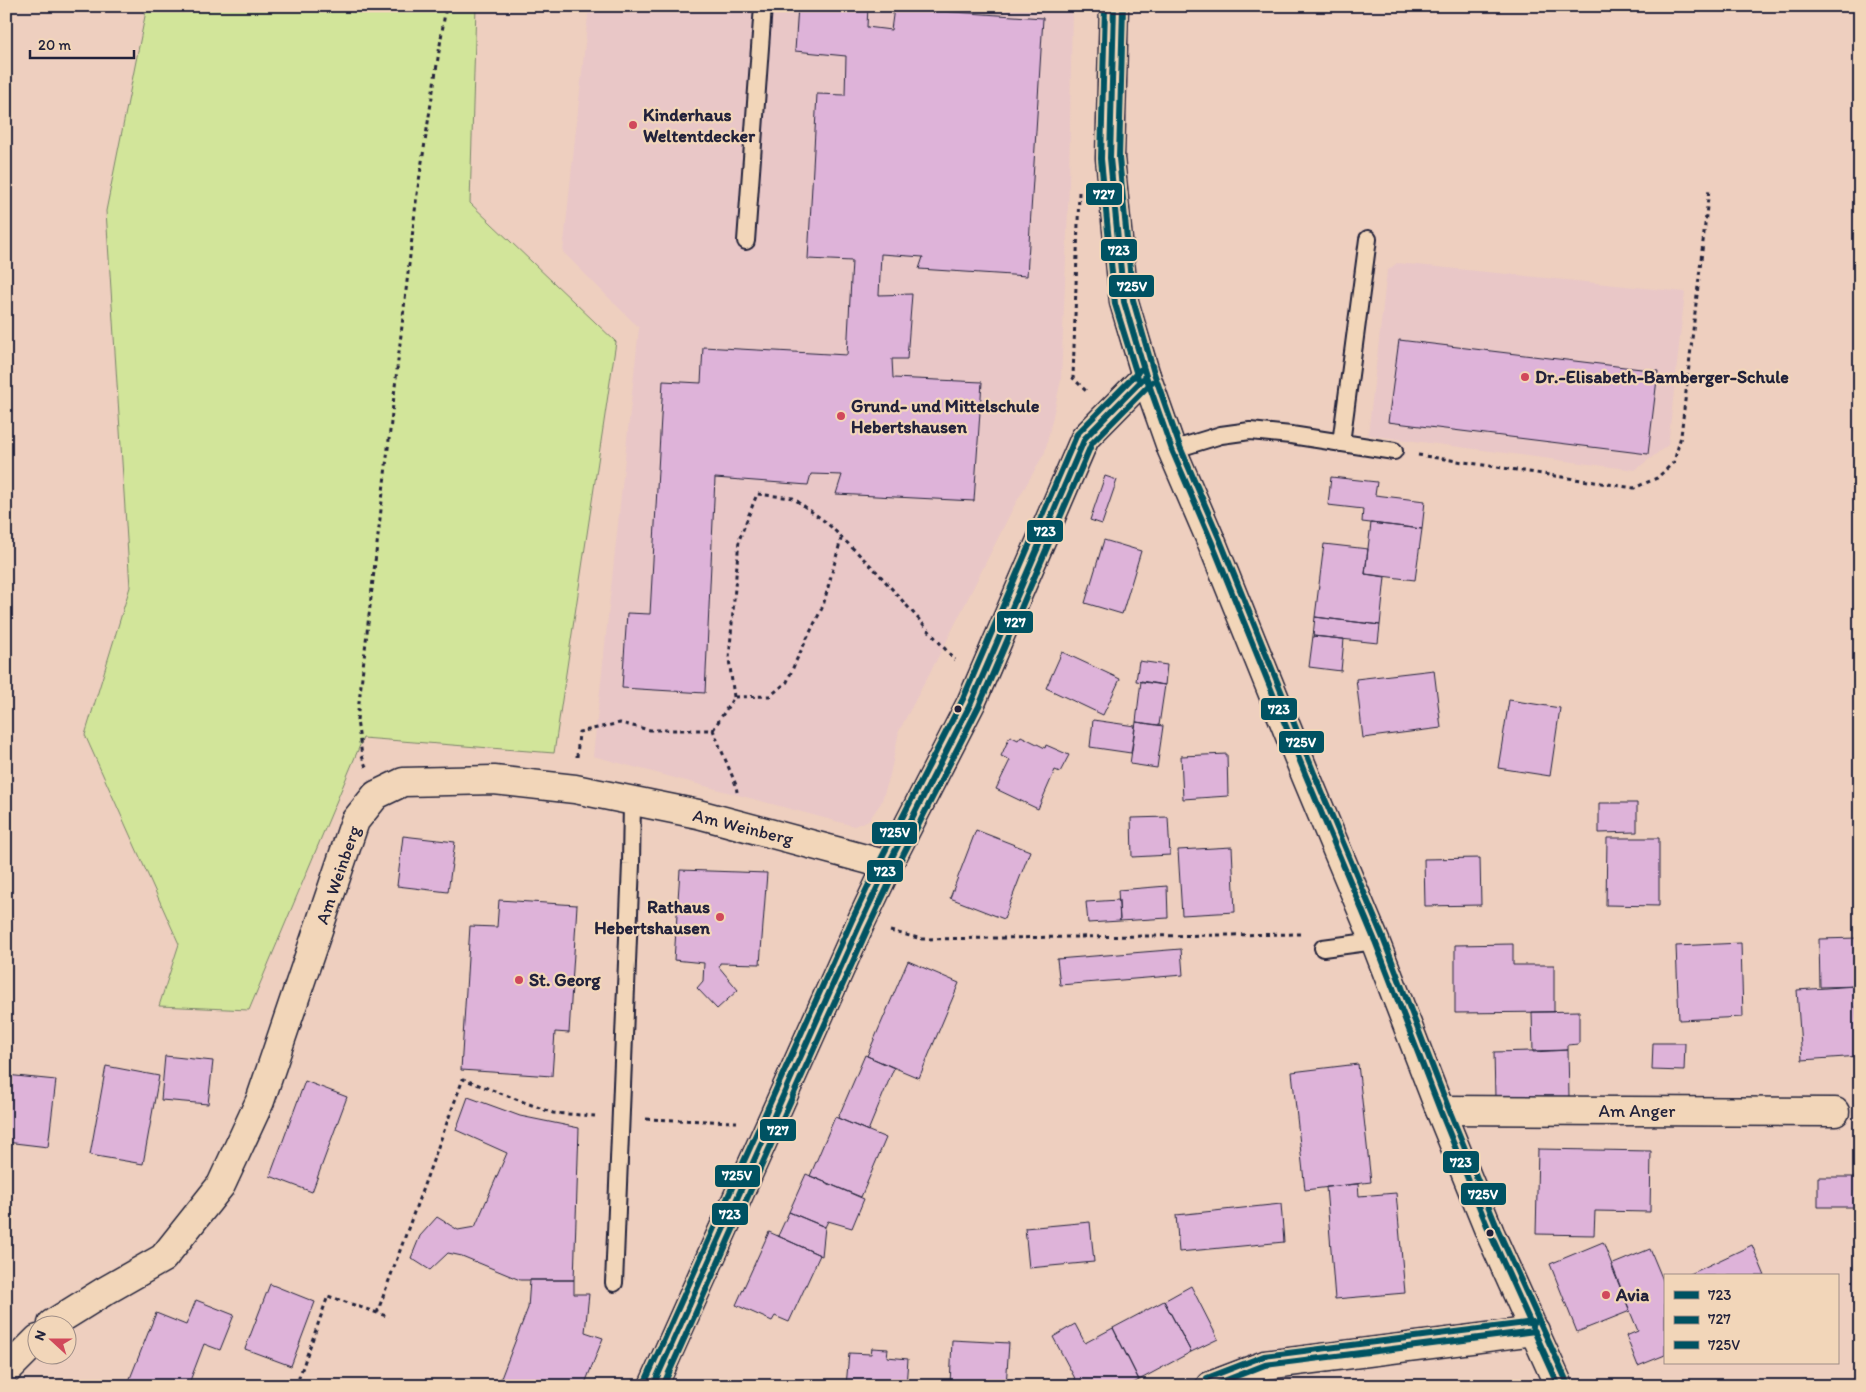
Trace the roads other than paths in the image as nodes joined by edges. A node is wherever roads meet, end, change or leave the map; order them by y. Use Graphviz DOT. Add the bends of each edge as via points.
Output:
graph roads {
  1 [pos="763,6"];
  2 [pos="1114,6"];
  3 [pos="1368,240"];
  4 [pos="746,241"];
  5 [pos="1146,376"];
  6 [pos="1341,443"];
  7 [pos="1172,450"];
  8 [pos="1394,451"];
  9 [pos="632,802"];
  10 [pos="888,865"];
  11 [pos="1375,942"];
  12 [pos="1323,948"];
  13 [pos="1440,1110"];
  14 [pos="1835,1112"];
  15 [pos="614,1284"];
  16 [pos="68,1314"];
  17 [pos="1535,1331"];
  18 [pos="28,1349"];
  19 [pos="6,1371"];
  20 [pos="653,1386"];
  21 [pos="1210,1386"];
  22 [pos="1558,1386"];
  1 -- 4 [label="lane"];
  2 -- 5 [label="street" via="1110,158 1124,302"];
  3 -- 6 [label="lane"];
  5 -- 7 [label="street"];
  5 -- 10 [label="street" via="1086,438 978,687"];
  6 -- 7 [label="lane" via="1250,431 1221,435"];
  6 -- 8 [label="lane"];
  7 -- 11 [label="street"];
  9 -- 10 [label="street, Am Weinberg" via="698,814"];
  9 -- 15 [label="lane"];
  9 -- 16 [label="street, Am Weinberg" via="575,789 494,780 403,782 376,795 355,821 260,1101 221,1185 163,1258"];
  10 -- 20 [label="street"];
  11 -- 12 [label="lane"];
  11 -- 13 [label="street"];
  13 -- 14 [label="street, Am Anger"];
  13 -- 17 [label="street" via="1490,1233"];
  17 -- 21 [label="street" via="1265,1365"];
  17 -- 22 [label="street"];
  18 -- 19 [label="street"];
}
